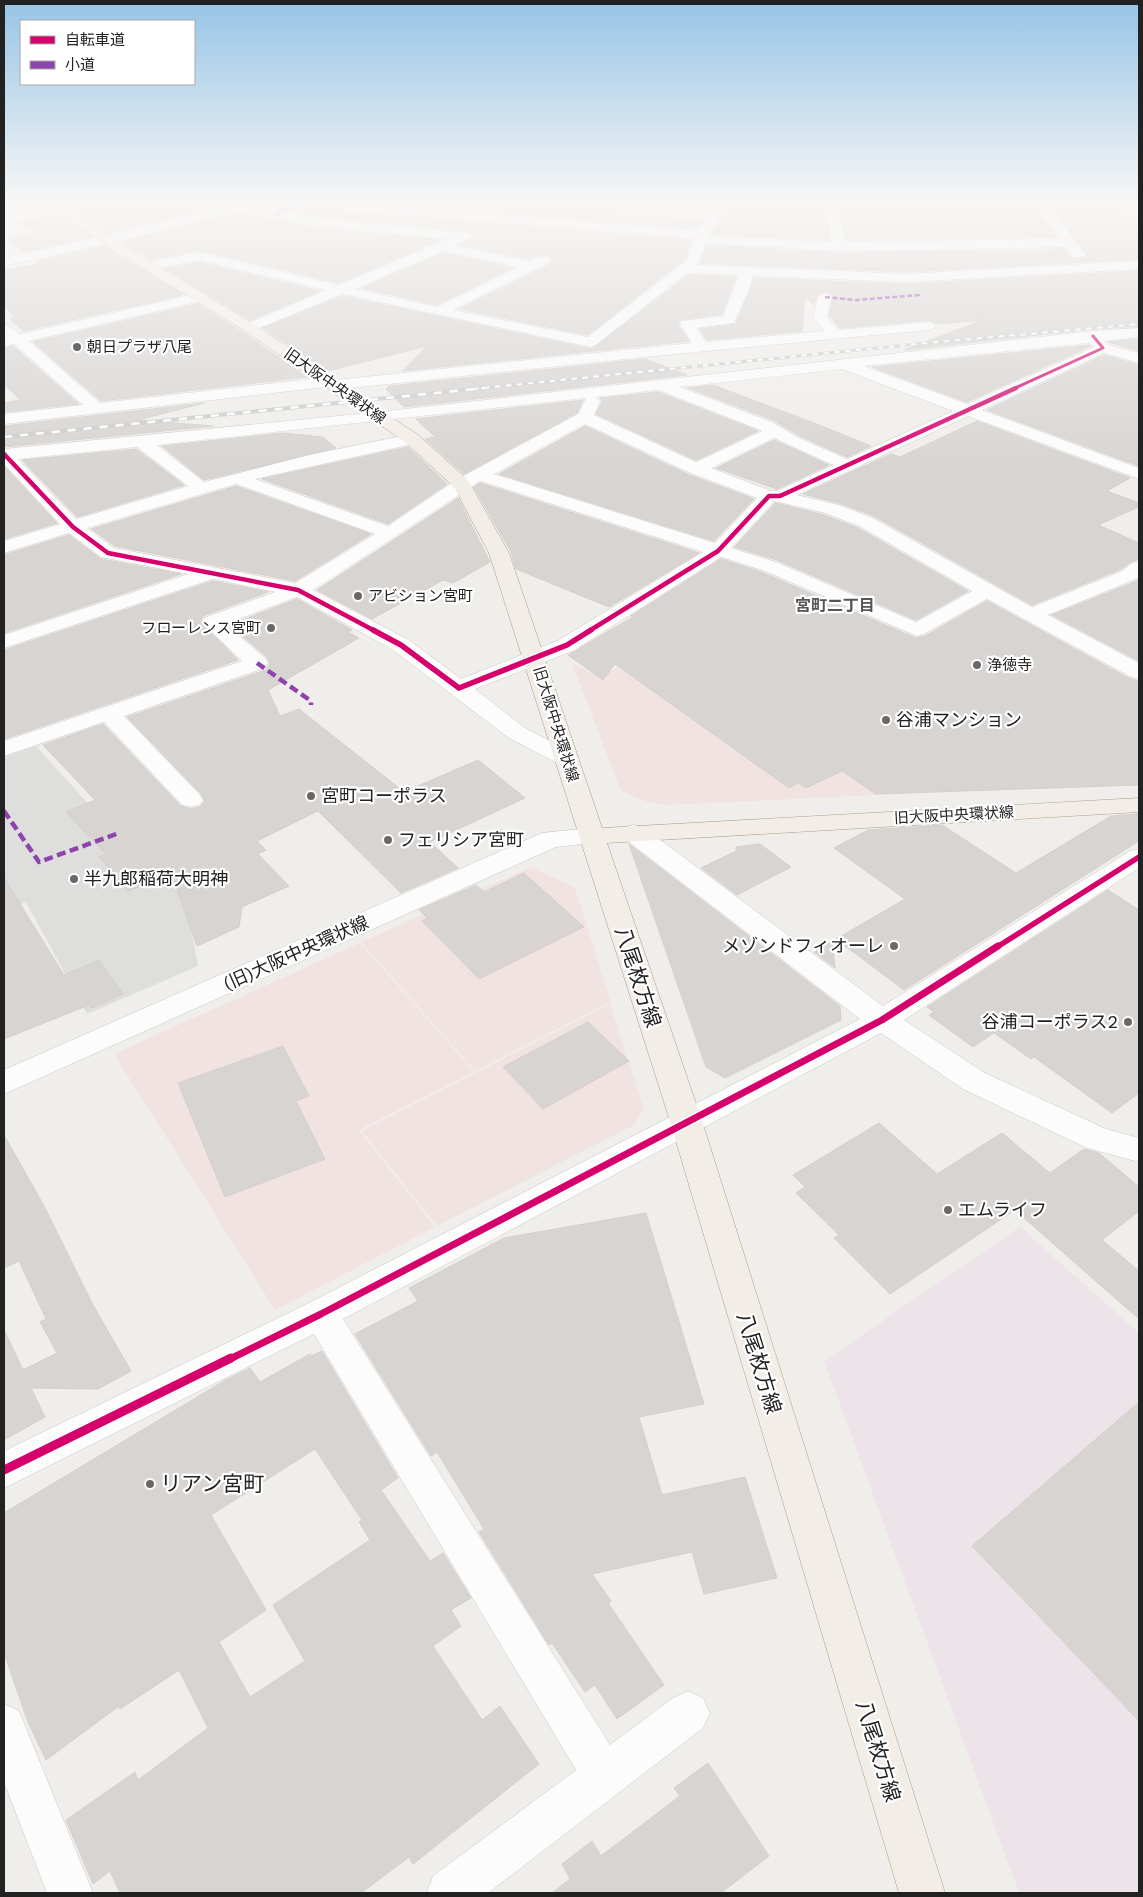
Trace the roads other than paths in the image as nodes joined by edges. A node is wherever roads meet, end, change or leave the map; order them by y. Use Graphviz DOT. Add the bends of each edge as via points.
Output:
graph roads {
  1 [pos="191,292"];
  2 [pos="339,292"];
  3 [pos="350,292"];
  4 [pos="480,292"];
  5 [pos="656,292"];
  6 [pos="741,292"];
  7 [pos="200,297"];
  8 [pos="825,297"];
  9 [pos="439,312"];
  10 [pos="930,326"];
  11 [pos="4,328"];
  12 [pos="250,328"];
  13 [pos="1139,333"];
  14 [pos="836,336"];
  15 [pos="10,340"];
  16 [pos="591,342"];
  17 [pos="1098,342"];
  18 [pos="703,348"];
  19 [pos="652,352"];
  20 [pos="630,353"];
  21 [pos="1139,358"];
  22 [pos="842,364"];
  23 [pos="676,383"];
  24 [pos="331,384"];
  25 [pos="658,385"];
  26 [pos="590,392"];
  27 [pos="97,409"];
  28 [pos="967,410"];
  29 [pos="379,417"];
  30 [pos="584,418"];
  31 [pos="4,419"];
  32 [pos="774,430"];
  33 [pos="412,439"];
  34 [pos="141,441"];
  35 [pos="4,454"];
  36 [pos="847,465"];
  37 [pos="696,469"];
  38 [pos="1139,474"];
  39 [pos="236,478"];
  40 [pos="471,480"];
  41 [pos="200,487"];
  42 [pos="774,496"];
  43 [pos="73,527"];
  44 [pos="390,533"];
  45 [pos="4,547"];
  46 [pos="718,551"];
  47 [pos="1139,567"];
  48 [pos="210,573"];
  49 [pos="298,590"];
  50 [pos="987,591"];
  51 [pos="1032,614"];
  52 [pos="4,642"];
  53 [pos="535,658"];
  54 [pos="1139,672"];
  55 [pos="459,688"];
  56 [pos="108,713"];
  57 [pos="4,749"];
  58 [pos="567,759"];
  59 [pos="191,800"];
  60 [pos="1139,805"];
  61 [pos="634,833"];
  62 [pos="591,836"];
  63 [pos="1139,857"];
  64 [pos="882,1020"];
  65 [pos="4,1083"];
  66 [pos="686,1121"];
  67 [pos="1139,1150"];
  68 [pos="322,1314"];
  69 [pos="4,1470"];
  70 [pos="688,1713"];
  71 [pos="4,1726"];
  72 [pos="604,1776"];
  73 [pos="70,1893"];
  74 [pos="450,1893"];
  75 [pos="922,1893"];
  1 -- 7 [label="main road, 旧大阪中央環状線"];
  2 -- 12 [label="street"];
  3 -- 9 [label="street"];
  4 -- 9 [label="street"];
  5 -- 16 [label="street"];
  6 -- 18 [label="street" via="729,320 688,324"];
  7 -- 12 [label="main road, 旧大阪中央環状線"];
  7 -- 15 [label="street"];
  8 -- 14 [label="street" via="820,317"];
  9 -- 16 [label="street"];
  10 -- 14 [label="street"];
  11 -- 15 [label="street"];
  12 -- 24 [label="main road, 旧大阪中央環状線"];
  13 -- 17 [label="street"];
  14 -- 18 [label="street"];
  15 -- 27 [label="street"];
  16 -- 20 [label="street"];
  17 -- 21 [label="street"];
  17 -- 22 [label="street"];
  17 -- 28 [label="street"];
  18 -- 19 [label="street"];
  19 -- 20 [label="street"];
  19 -- 23 [label="street"];
  20 -- 24 [label="street"];
  22 -- 23 [label="street"];
  22 -- 28 [label="street"];
  23 -- 25 [label="street"];
  24 -- 27 [label="street"];
  24 -- 29 [label="main road, 旧大阪中央環状線"];
  25 -- 26 [label="street"];
  25 -- 32 [label="street"];
  26 -- 29 [label="street"];
  26 -- 30 [label="street" via="593,402"];
  27 -- 31 [label="street"];
  28 -- 36 [label="street"];
  28 -- 38 [label="street"];
  29 -- 33 [label="main road, 旧大阪中央環状線"];
  29 -- 34 [label="street"];
  30 -- 37 [label="street"];
  30 -- 40 [label="street"];
  32 -- 36 [label="street" via="791,441"];
  32 -- 37 [label="street"];
  33 -- 39 [label="street"];
  33 -- 40 [label="main road, 旧大阪中央環状線"];
  34 -- 35 [label="street"];
  34 -- 41 [label="street"];
  35 -- 43 [label="street"];
  36 -- 42 [label="street"];
  37 -- 42 [label="street"];
  39 -- 41 [label="street"];
  39 -- 44 [label="street"];
  40 -- 44 [label="street"];
  40 -- 46 [label="street"];
  40 -- 53 [label="main road, 旧大阪中央環状線"];
  41 -- 43 [label="street"];
  42 -- 46 [label="street"];
  42 -- 50 [label="street" via="832,509 866,522"];
  43 -- 45 [label="street"];
  43 -- 48 [label="street" via="108,553"];
  44 -- 49 [label="street"];
  46 -- 50 [label="street" via="769,566 918,630"];
  46 -- 53 [label="street" via="568,645"];
  47 -- 51 [label="street" via="1129,575"];
  48 -- 49 [label="street"];
  48 -- 52 [label="street"];
  49 -- 55 [label="street" via="401,645"];
  49 -- 56 [label="street" via="211,622 257,663"];
  50 -- 51 [label="street"];
  51 -- 54 [label="street"];
  53 -- 55 [label="street"];
  53 -- 58 [label="main road, 旧大阪中央環状線"];
  55 -- 58 [label="street" via="517,733"];
  56 -- 57 [label="street"];
  56 -- 59 [label="street"];
  58 -- 62 [label="main road, 旧大阪中央環状線"];
  60 -- 61 [label="main road, 旧大阪中央環状線"];
  61 -- 62 [label="main road, 旧大阪中央環状線"];
  61 -- 64 [label="street"];
  62 -- 65 [label="street, (旧)大阪中央環状線" via="551,839"];
  62 -- 66 [label="main road, 八尾枚方線"];
  63 -- 64 [label="street"];
  64 -- 66 [label="street"];
  64 -- 67 [label="street" via="974,1081 1098,1139"];
  66 -- 68 [label="street"];
  66 -- 75 [label="main road, 八尾枚方線"];
  68 -- 69 [label="street"];
  68 -- 72 [label="street"];
  70 -- 72 [label="street"];
  71 -- 73 [label="street"];
  72 -- 74 [label="street"];
}
